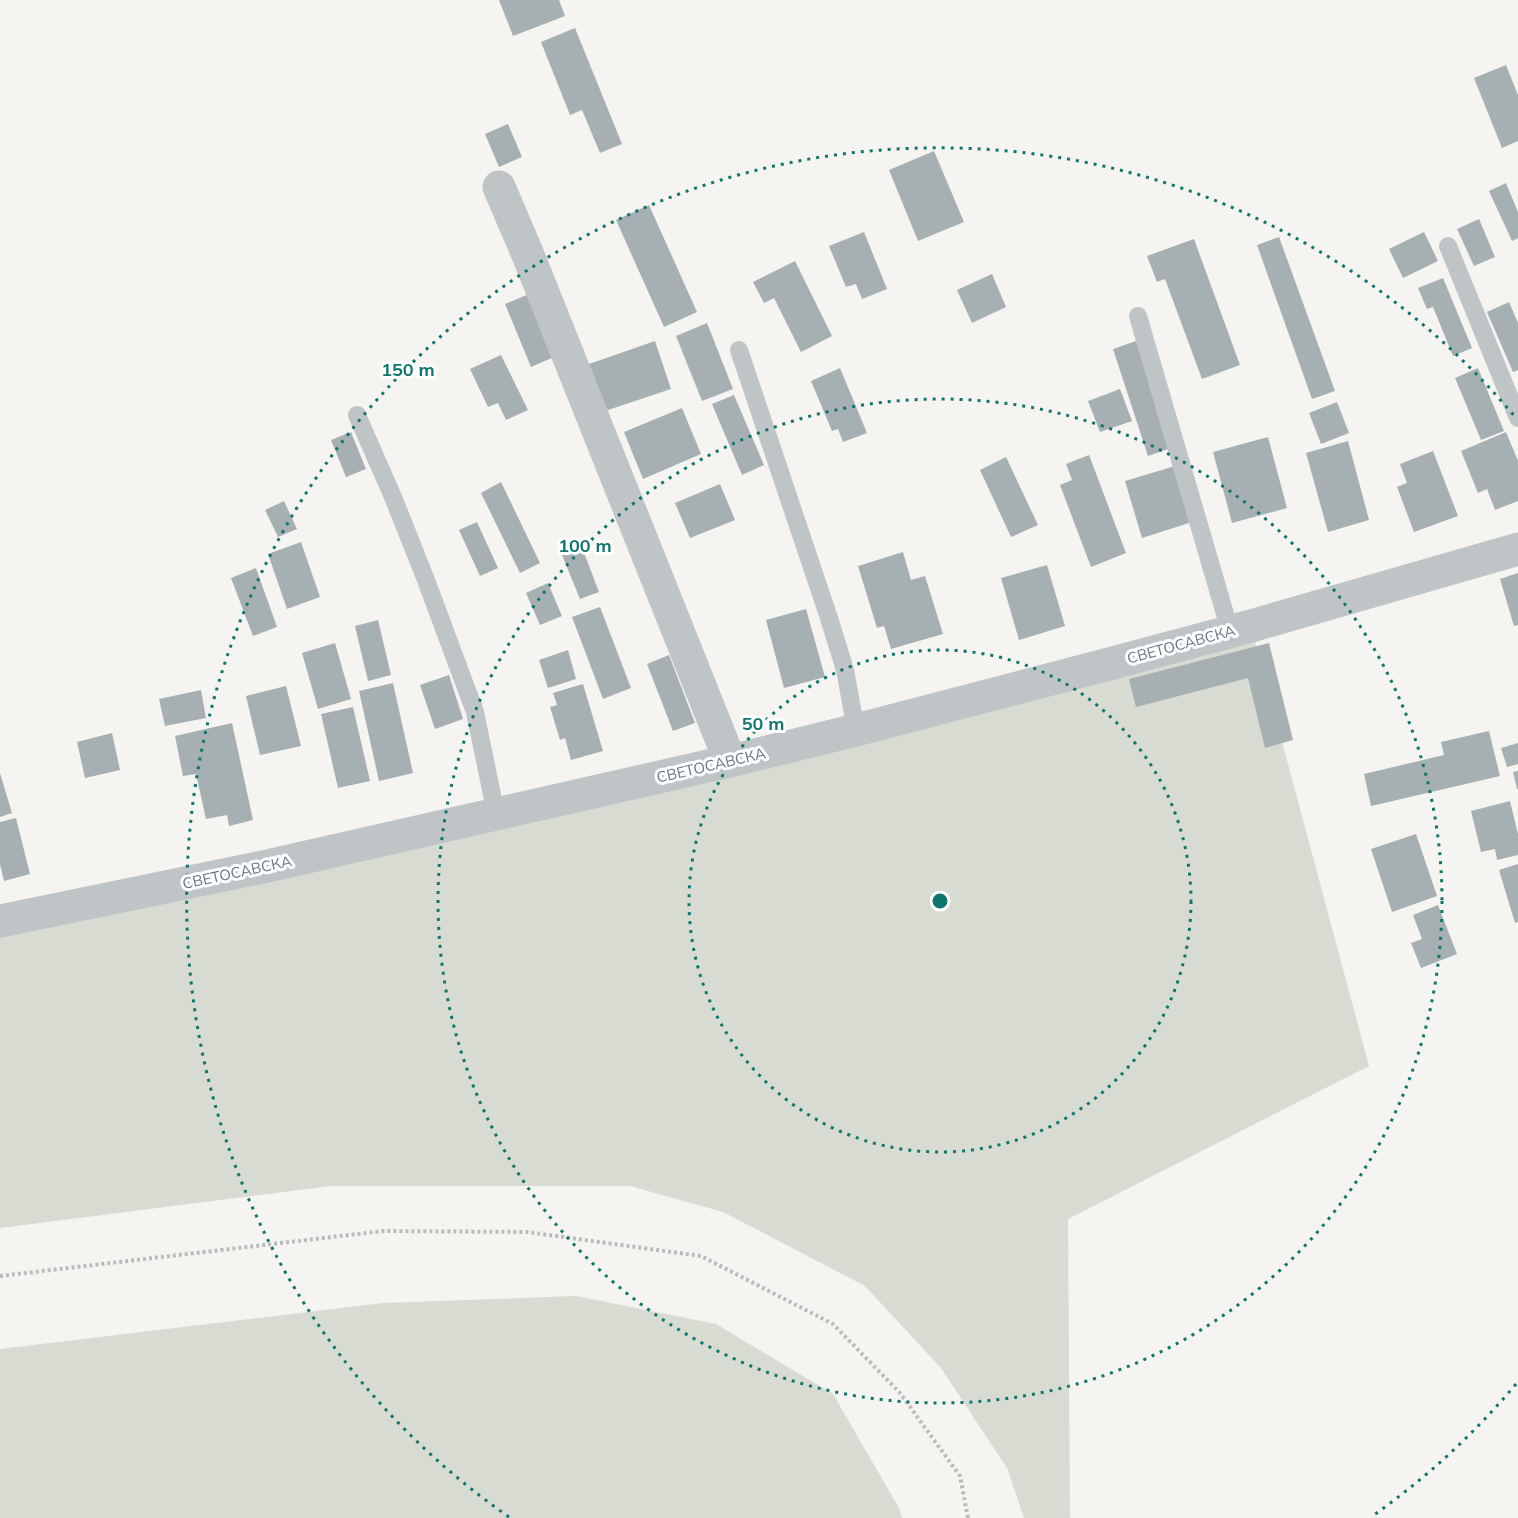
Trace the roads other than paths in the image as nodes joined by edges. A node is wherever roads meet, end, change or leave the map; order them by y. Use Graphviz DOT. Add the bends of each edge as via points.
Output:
graph roads {
  1 [pos="499,187"];
  2 [pos="1448,246"];
  3 [pos="1138,316"];
  4 [pos="739,350"];
  5 [pos="357,415"];
  6 [pos="1518,418"];
  7 [pos="1518,549"];
  8 [pos="1230,631"];
  9 [pos="856,730"];
  10 [pos="730,761"];
  11 [pos="496,814"];
  12 [pos="0,921"];
  1 -- 10 [label="street"];
  2 -- 6 [label="lane"];
  3 -- 8 [label="lane"];
  4 -- 9 [label="lane" via="845,670"];
  5 -- 11 [label="lane" via="476,712"];
  7 -- 8 [label="street, СВЕТОСАВСКА"];
  8 -- 9 [label="street, СВЕТОСАВСКА"];
  9 -- 10 [label="street, СВЕТОСАВСКА"];
  10 -- 11 [label="street, СВЕТОСАВСКА"];
  11 -- 12 [label="street, СВЕТОСАВСКА"];
}
